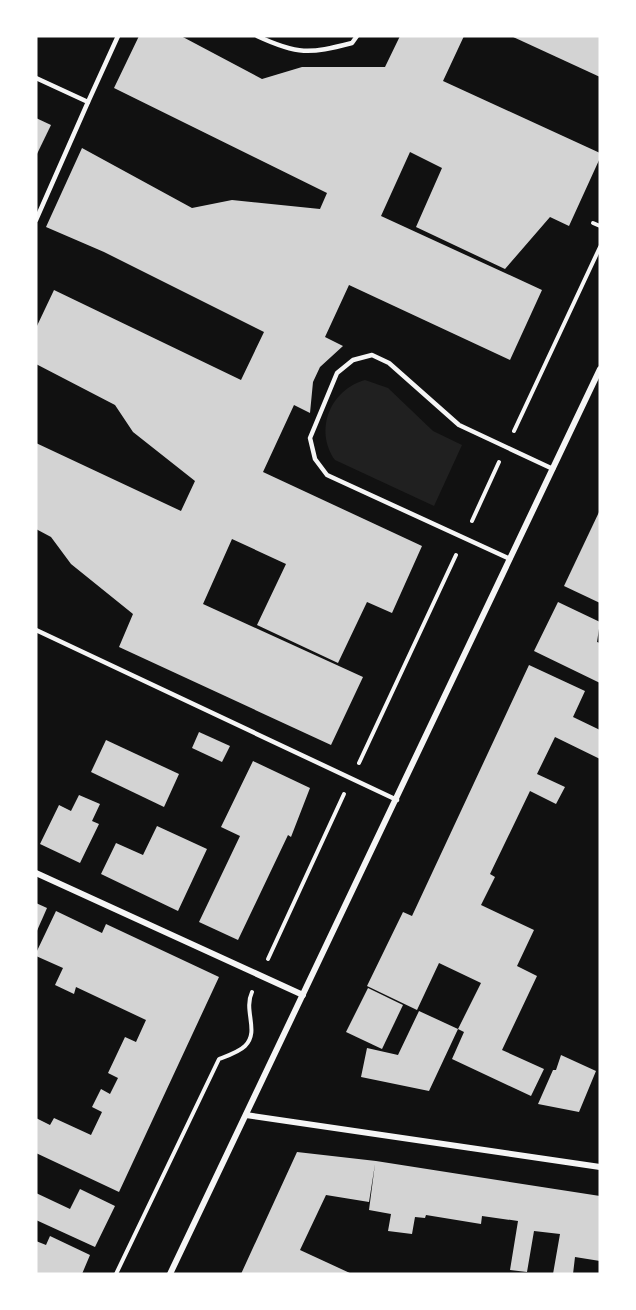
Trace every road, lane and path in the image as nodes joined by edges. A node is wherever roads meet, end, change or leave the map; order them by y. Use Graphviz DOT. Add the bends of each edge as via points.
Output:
graph roads {
  1 [pos="118,36"];
  2 [pos="257,36"];
  3 [pos="357,36"];
  4 [pos="36,78"];
  5 [pos="88,102"];
  6 [pos="36,220"];
  7 [pos="593,223"];
  8 [pos="600,226"];
  9 [pos="600,247"];
  10 [pos="600,369"];
  11 [pos="506,447"];
  12 [pos="553,469"];
  13 [pos="464,539"];
  14 [pos="510,560"];
  15 [pos="36,630"];
  16 [pos="352,778"];
  17 [pos="398,800"];
  18 [pos="36,873"];
  19 [pos="260,976"];
  20 [pos="303,995"];
  21 [pos="246,1115"];
  22 [pos="600,1167"];
  23 [pos="116,1274"];
  24 [pos="170,1274"];
  1 -- 5 [label="lane"];
  2 -- 3 [label="lane" via="287,50 316,52 352,43"];
  4 -- 5 [label="lane"];
  5 -- 6 [label="lane"];
  7 -- 8 [label="path"];
  9 -- 11 [label="path"];
  10 -- 12 [label="street"];
  11 -- 12 [label="lane"];
  11 -- 13 [label="path"];
  11 -- 13 [label="lane" via="459,425 389,363 372,355 353,360 337,373 310,438 315,459 327,476"];
  12 -- 14 [label="street"];
  13 -- 14 [label="lane"];
  13 -- 16 [label="path"];
  14 -- 17 [label="street"];
  15 -- 16 [label="lane"];
  16 -- 17 [label="lane"];
  16 -- 19 [label="path"];
  17 -- 20 [label="street"];
  18 -- 19 [label="street"];
  19 -- 20 [label="street"];
  19 -- 23 [label="path" via="246,1003 252,1030 245,1046 219,1059"];
  20 -- 21 [label="street"];
  21 -- 22 [label="street"];
  21 -- 24 [label="street"];
}
